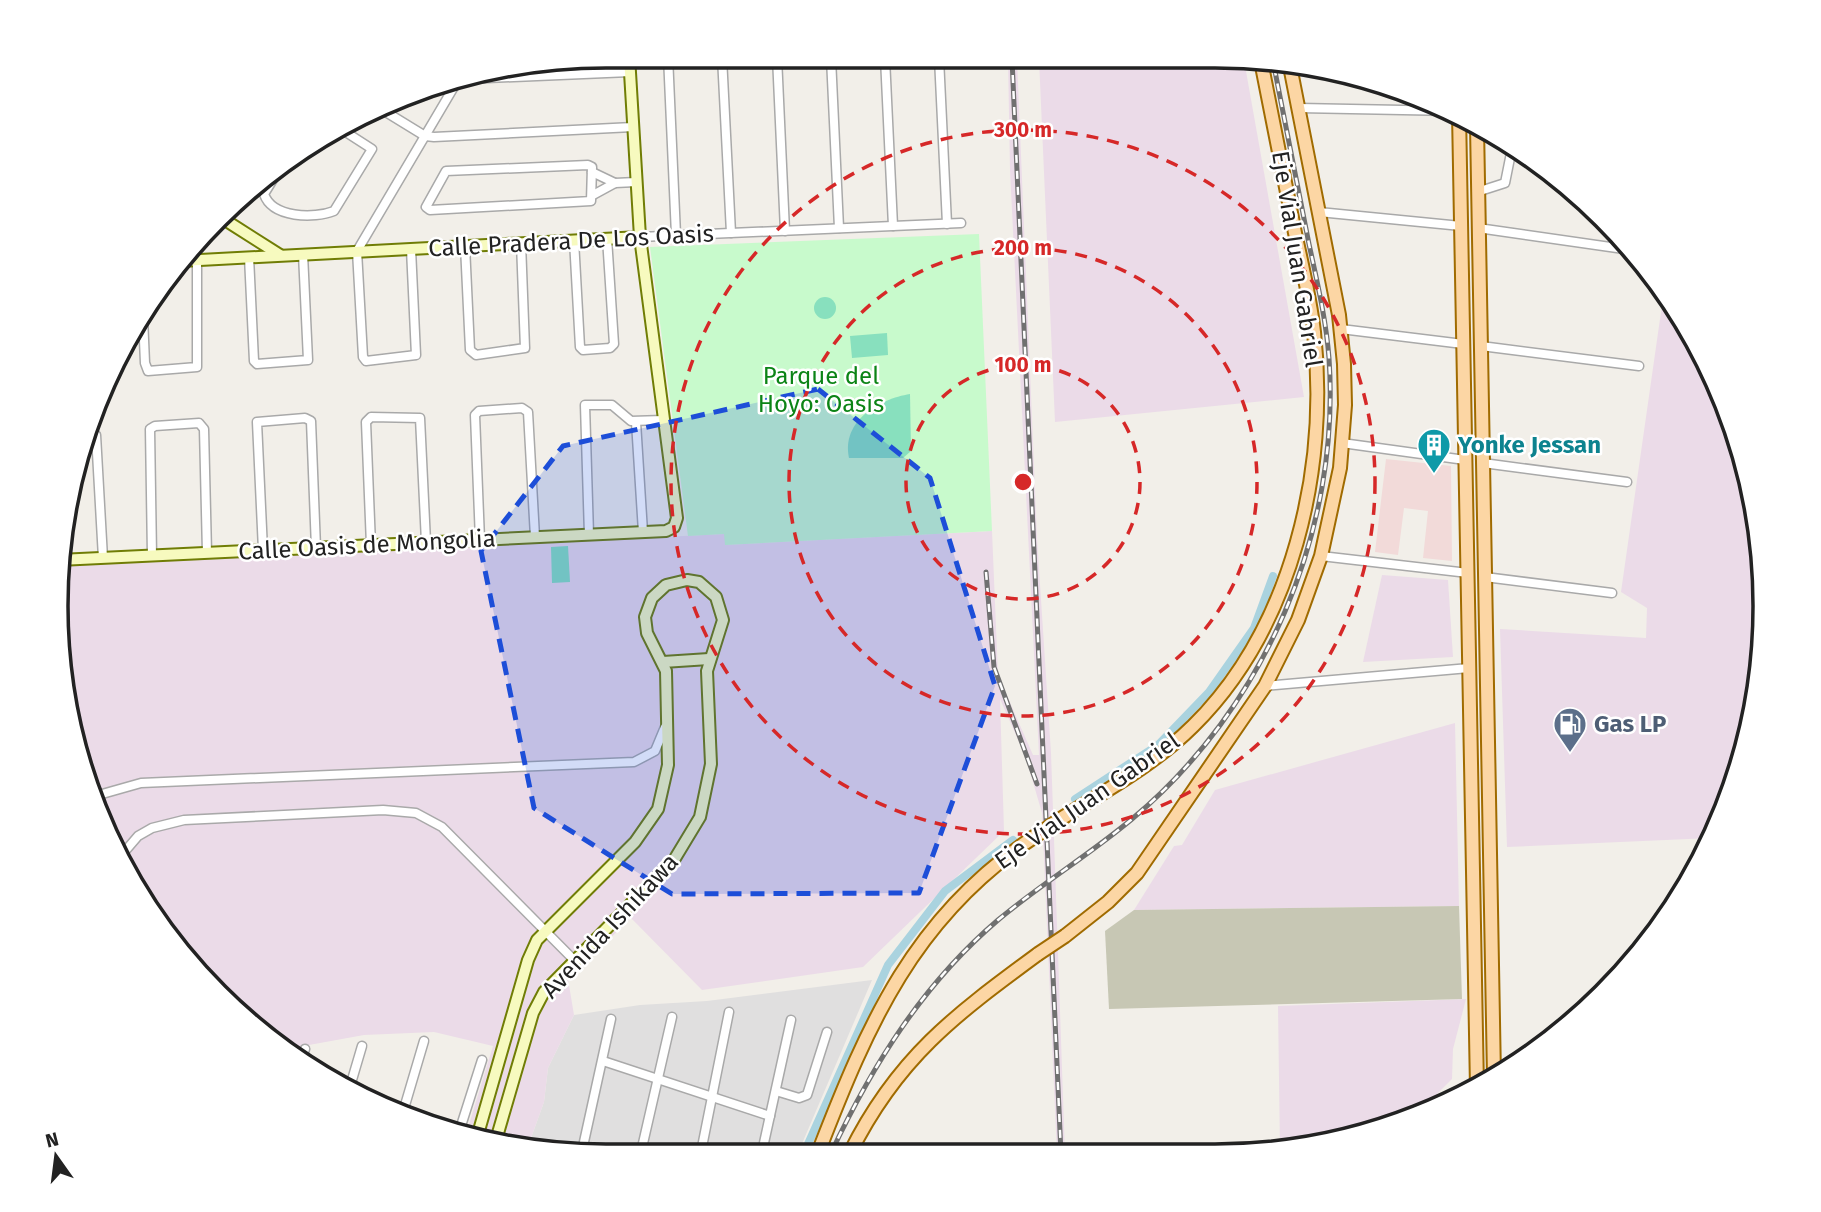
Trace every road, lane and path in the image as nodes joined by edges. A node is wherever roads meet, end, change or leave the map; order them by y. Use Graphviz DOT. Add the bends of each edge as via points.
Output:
graph roads {
  1 [pos="630,68"];
  2 [pos="669,68"];
  3 [pos="723,68"];
  4 [pos="778,68"];
  5 [pos="831,68"];
  6 [pos="885,68"];
  7 [pos="939,68"];
  8 [pos="1263,70"];
  9 [pos="630,72"];
  10 [pos="1292,74"];
  11 [pos="513,77"];
  12 [pos="451,92"];
  13 [pos="1299,108"];
  14 [pos="1424,110"];
  15 [pos="389,114"];
  16 [pos="633,127"];
  17 [pos="1459,127"];
  18 [pos="350,133"];
  19 [pos="425,136"];
  20 [pos="1477,136"];
  21 [pos="1510,157"];
  22 [pos="592,172"];
  23 [pos="636,182"];
  24 [pos="615,183"];
  25 [pos="267,189"];
  26 [pos="1477,192"];
  27 [pos="593,195"];
  28 [pos="1319,212"];
  29 [pos="230,222"];
  30 [pos="961,223"];
  31 [pos="947,224"];
  32 [pos="893,226"];
  33 [pos="1461,226"];
  34 [pos="839,228"];
  35 [pos="1478,229"];
  36 [pos="785,230"];
  37 [pos="731,233"];
  38 [pos="676,235"];
  39 [pos="640,237"];
  40 [pos="607,239"];
  41 [pos="574,240"];
  42 [pos="521,243"];
  43 [pos="466,246"];
  44 [pos="411,248"];
  45 [pos="1616,248"];
  46 [pos="357,251"];
  47 [pos="303,254"];
  48 [pos="280,255"];
  49 [pos="249,257"];
  50 [pos="197,260"];
  51 [pos="1341,329"];
  52 [pos="144,331"];
  53 [pos="1463,344"];
  54 [pos="1481,346"];
  55 [pos="1639,366"];
  56 [pos="663,420"];
  57 [pos="636,422"];
  58 [pos="96,436"];
  59 [pos="1342,443"];
  60 [pos="1465,460"];
  61 [pos="1483,463"];
  62 [pos="1627,482"];
  63 [pos="643,532"];
  64 [pos="589,535"];
  65 [pos="535,537"];
  66 [pos="480,540"];
  67 [pos="426,542"];
  68 [pos="371,545"];
  69 [pos="316,548"];
  70 [pos="263,550"];
  71 [pos="207,553"];
  72 [pos="152,556"];
  73 [pos="1321,556"];
  74 [pos="103,558"];
  75 [pos="70,560"];
  76 [pos="1468,573"];
  77 [pos="1485,577"];
  78 [pos="1612,593"];
  79 [pos="709,659"];
  80 [pos="663,662"];
  81 [pos="1469,668"];
  82 [pos="1265,686"];
  83 [pos="668,722"];
  84 [pos="1488,754"];
  85 [pos="1471,755"];
  86 [pos="102,794"];
  87 [pos="127,849"];
  88 [pos="545,931"];
  89 [pos="573,959"];
  90 [pos="729,1012"];
  91 [pos="672,1017"];
  92 [pos="611,1019"];
  93 [pos="791,1020"];
  94 [pos="827,1032"];
  95 [pos="424,1041"];
  96 [pos="362,1045"];
  97 [pos="482,1060"];
  98 [pos="603,1061"];
  99 [pos="1493,1066"];
  100 [pos="1477,1076"];
  101 [pos="658,1079"];
  102 [pos="352,1080"];
  103 [pos="776,1091"];
  104 [pos="713,1098"];
  105 [pos="405,1105"];
  106 [pos="770,1116"];
  107 [pos="462,1123"];
  108 [pos="480,1128"];
  109 [pos="498,1132"];
  110 [pos="584,1143"];
  111 [pos="643,1144"];
  112 [pos="703,1144"];
  113 [pos="764,1144"];
  114 [pos="822,1144"];
  115 [pos="855,1144"];
  1 -- 9 [label="street"];
  2 -- 38 [label="street"];
  3 -- 37 [label="street"];
  4 -- 36 [label="street"];
  5 -- 34 [label="street"];
  6 -- 32 [label="street"];
  7 -- 31 [label="street"];
  8 -- 114 [label="main road, Eje Vial Juan Gabriel, bridge" via="1315,350 1315,440 1297,537 1268,619 1219,697 1166,750 968,887 931,928 909,958"];
  9 -- 11 [label="street"];
  9 -- 16 [label="street"];
  10 -- 13 [label="main road, Eje Vial Juan Gabriel"];
  12 -- 19 [label="street"];
  13 -- 14 [label="street"];
  13 -- 28 [label="main road, Eje Vial Juan Gabriel"];
  15 -- 19 [label="street"];
  16 -- 19 [label="street"];
  16 -- 23 [label="street"];
  17 -- 33 [label="main road"];
  18 -- 25 [label="street" via="372,149 334,211 291,215 266,199"];
  19 -- 46 [label="street"];
  20 -- 26 [label="main road"];
  21 -- 26 [label="street" via="1505,183"];
  22 -- 24 [label="street"];
  22 -- 27 [label="street"];
  22 -- 27 [label="street" via="588,165 446,171 426,207 589,201"];
  23 -- 24 [label="street"];
  23 -- 39 [label="street"];
  24 -- 27 [label="street"];
  26 -- 35 [label="main road"];
  28 -- 33 [label="street"];
  28 -- 51 [label="main road, Eje Vial Juan Gabriel"];
  29 -- 48 [label="street"];
  30 -- 31 [label="street, Calle Pradera De Los Oasis"];
  31 -- 32 [label="street, Calle Pradera De Los Oasis"];
  32 -- 34 [label="street, Calle Pradera De Los Oasis"];
  33 -- 53 [label="main road"];
  34 -- 36 [label="street, Calle Pradera De Los Oasis"];
  35 -- 45 [label="street"];
  35 -- 54 [label="main road"];
  36 -- 37 [label="street, Calle Pradera De Los Oasis"];
  37 -- 38 [label="street, Calle Pradera De Los Oasis"];
  38 -- 39 [label="street, Calle Pradera De Los Oasis"];
  39 -- 40 [label="street, Calle Pradera De Los Oasis"];
  39 -- 56 [label="street"];
  40 -- 41 [label="street, Calle Pradera De Los Oasis"];
  40 -- 41 [label="street" via="614,344 597,349 580,347"];
  41 -- 42 [label="street, Calle Pradera De Los Oasis"];
  42 -- 43 [label="street, Calle Pradera De Los Oasis"];
  42 -- 43 [label="street" via="525,348 475,355 471,352"];
  43 -- 44 [label="street, Calle Pradera De Los Oasis"];
  44 -- 46 [label="street, Calle Pradera De Los Oasis"];
  44 -- 46 [label="street" via="416,355 368,361 363,357"];
  46 -- 47 [label="street, Calle Pradera De Los Oasis"];
  47 -- 48 [label="street, Calle Pradera De Los Oasis"];
  47 -- 49 [label="street" via="309,359 257,365"];
  48 -- 49 [label="street, Calle Pradera De Los Oasis"];
  49 -- 50 [label="street, Calle Pradera De Los Oasis"];
  50 -- 52 [label="street" via="197,367 146,369"];
  51 -- 53 [label="street"];
  51 -- 59 [label="main road, Eje Vial Juan Gabriel"];
  53 -- 60 [label="main road"];
  54 -- 55 [label="street"];
  54 -- 61 [label="main road"];
  56 -- 57 [label="street"];
  56 -- 63 [label="street, Calle Oasis de Mongolia" via="677,518 674,527 666,531"];
  57 -- 63 [label="street"];
  57 -- 64 [label="street" via="610,404 584,407"];
  58 -- 74 [label="street"];
  59 -- 60 [label="street"];
  59 -- 73 [label="main road, Eje Vial Juan Gabriel"];
  60 -- 76 [label="main road"];
  61 -- 62 [label="street"];
  61 -- 77 [label="main road"];
  63 -- 64 [label="street, Calle Oasis de Mongolia"];
  64 -- 65 [label="street, Calle Oasis de Mongolia"];
  65 -- 66 [label="street, Calle Oasis de Mongolia"];
  65 -- 66 [label="street" via="527,411 477,412"];
  66 -- 67 [label="street, Calle Oasis de Mongolia"];
  67 -- 68 [label="street, Calle Oasis de Mongolia"];
  67 -- 68 [label="street" via="420,418 371,417 366,422"];
  68 -- 69 [label="street, Calle Oasis de Mongolia"];
  69 -- 70 [label="street, Calle Oasis de Mongolia"];
  69 -- 70 [label="street" via="310,421 305,418 257,422"];
  70 -- 71 [label="street, Calle Oasis de Mongolia"];
  71 -- 72 [label="street, Calle Oasis de Mongolia"];
  71 -- 72 [label="street" via="204,429 199,423 150,429"];
  72 -- 74 [label="street, Calle Oasis de Mongolia"];
  73 -- 76 [label="street"];
  73 -- 82 [label="main road, Eje Vial Juan Gabriel" via="1298,620"];
  74 -- 75 [label="street, Calle Oasis de Mongolia"];
  76 -- 81 [label="main road"];
  77 -- 78 [label="street"];
  77 -- 84 [label="main road"];
  79 -- 80 [label="street"];
  79 -- 80 [label="street, Avenida Ishikawa" via="722,628 720,604 706,586 687,580 656,592 646,609 647,633"];
  79 -- 89 [label="street, Avenida Ishikawa" via="711,764 700,817 674,860"];
  80 -- 83 [label="street, Avenida Ishikawa"];
  81 -- 82 [label="street"];
  81 -- 85 [label="main road"];
  82 -- 115 [label="main road, Eje Vial Juan Gabriel, bridge" via="1137,873 1108,902 956,1015 912,1056"];
  83 -- 86 [label="street" via="655,751 634,762 141,783"];
  83 -- 88 [label="street, Avenida Ishikawa" via="667,778 650,824"];
  84 -- 85 [label="main road"];
  84 -- 99 [label="main road"];
  85 -- 100 [label="main road"];
  87 -- 88 [label="street" via="152,828 184,820 405,811 442,827"];
  88 -- 89 [label="street"];
  88 -- 108 [label="street, Avenida Ishikawa" via="528,960"];
  89 -- 109 [label="street, Avenida Ishikawa" via="537,1003"];
  90 -- 104 [label="street"];
  91 -- 101 [label="street"];
  92 -- 98 [label="street"];
  93 -- 103 [label="street"];
  94 -- 103 [label="street" via="807,1095 799,1098"];
  95 -- 105 [label="street"];
  96 -- 102 [label="street"];
  97 -- 107 [label="street"];
  98 -- 101 [label="street"];
  98 -- 110 [label="street"];
  101 -- 104 [label="street"];
  101 -- 111 [label="street"];
  103 -- 106 [label="street"];
  104 -- 106 [label="street"];
  104 -- 112 [label="street"];
  106 -- 113 [label="street"];
}
